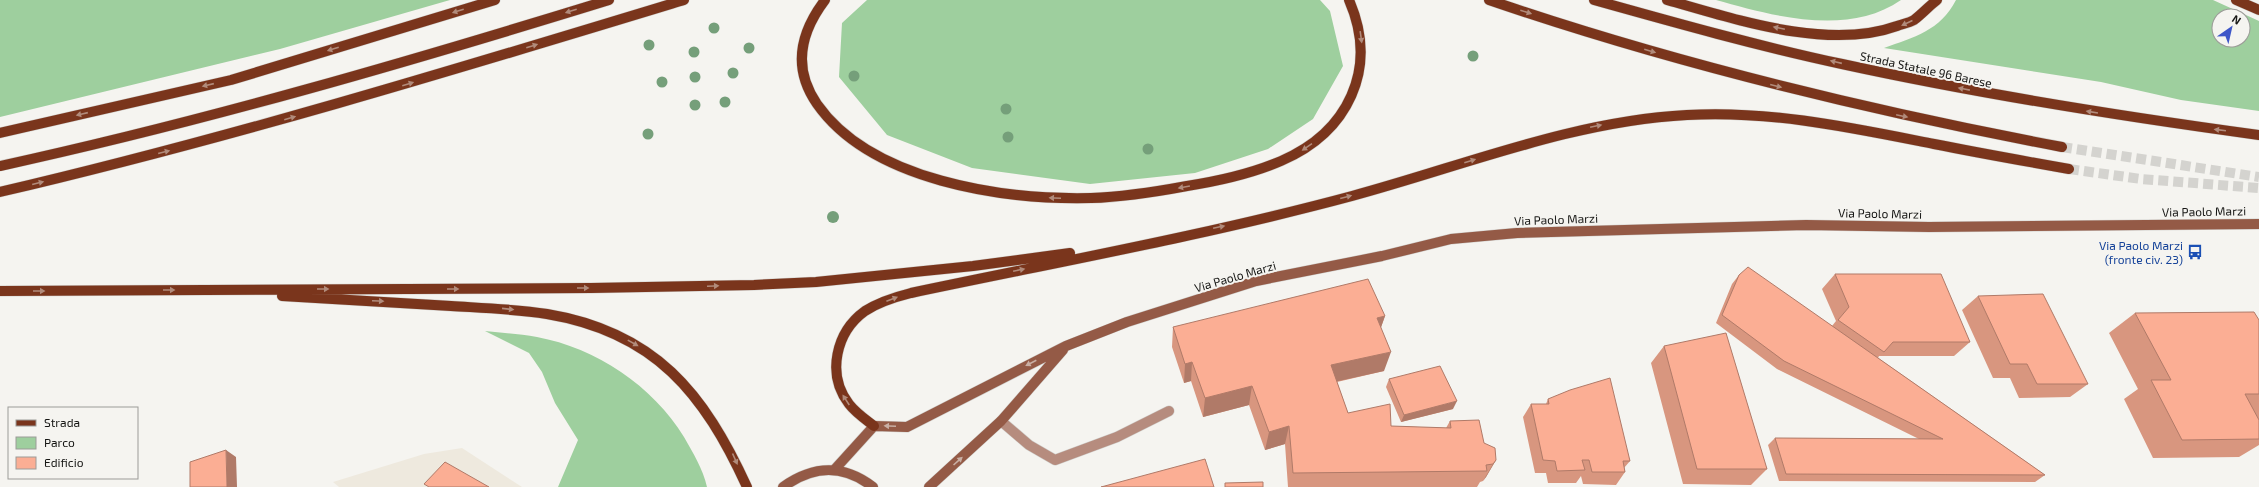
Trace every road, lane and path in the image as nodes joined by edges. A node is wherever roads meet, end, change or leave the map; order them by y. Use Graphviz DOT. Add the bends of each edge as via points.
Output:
graph roads {
  1 [pos="495,0"];
  2 [pos="608,0"];
  3 [pos="684,0"];
  4 [pos="825,0"];
  5 [pos="1348,0"];
  6 [pos="1489,0"];
  7 [pos="1594,0"];
  8 [pos="1667,0"];
  9 [pos="1938,0"];
  10 [pos="2236,0"];
  11 [pos="2259,10"];
  12 [pos="0,132"];
  13 [pos="2259,135"];
  14 [pos="2062,147"];
  15 [pos="0,166"];
  16 [pos="2069,170"];
  17 [pos="0,192"];
  18 [pos="2259,224"];
  19 [pos="1181,235"];
  20 [pos="186,290"];
  21 [pos="0,291"];
  22 [pos="1066,346"];
  23 [pos="1169,411"];
  24 [pos="1001,421"];
  25 [pos="874,426"];
  26 [pos="835,469"];
  27 [pos="747,487"];
  28 [pos="782,487"];
  29 [pos="873,487"];
  30 [pos="929,487"];
  1 -- 12 [label="main road, one-way" via="231,80"];
  2 -- 15 [label="main road, one-way" via="362,76 88,148"];
  17 -- 3 [label="main road, one-way" via="196,144 363,98"];
  5 -- 4 [label="main road, one-way" via="1357,17 1362,42 1362,60 1357,84 1343,112 1316,141 1281,162 1227,179 1132,195 1079,198 1013,194 942,180 880,156 846,136 822,114 802,72 805,37 815,14"];
  6 -- 14 [label="main road, one-way" via="1603,37 1746,78 1899,115"];
  13 -- 7 [label="main road, Strada Statale 96 Barese, one-way" via="2121,117 1927,82 1792,52"];
  9 -- 8 [label="main road, one-way" via="1923,14 1897,27 1868,33 1834,35 1787,30"];
  10 -- 11 [label="main road"];
  19 -- 16 [label="main road, one-way" via="1383,188 1575,131 1655,117 1723,114 1790,118"];
  18 -- 22 [label="street, Via Paolo Marzi" via="1929,227 1806,225 1517,233 1451,239 1382,256 1256,281 1127,322"];
  20 -- 19 [label="main road, one-way" via="676,287 816,282 974,266"];
  25 -- 19 [label="main road, one-way" via="855,412 847,402 836,376 837,355 844,334 861,314 911,293"];
  21 -- 20 [label="main road, one-way"];
  20 -- 27 [label="main road, one-way" via="502,309 563,317 606,330 644,349 692,390 720,430"];
  22 -- 24 [label="street, Via Paolo Marzi"];
  22 -- 25 [label="street, one-way" via="907,427"];
  23 -- 24 [label="lane" via="1117,437 1055,460 1029,445"];
  30 -- 24 [label="street, Via Paolo Marzi, one-way"];
  25 -- 26 [label="street"];
  26 -- 28 [label="street" via="804,474"];
  26 -- 29 [label="street" via="851,473"];
}
